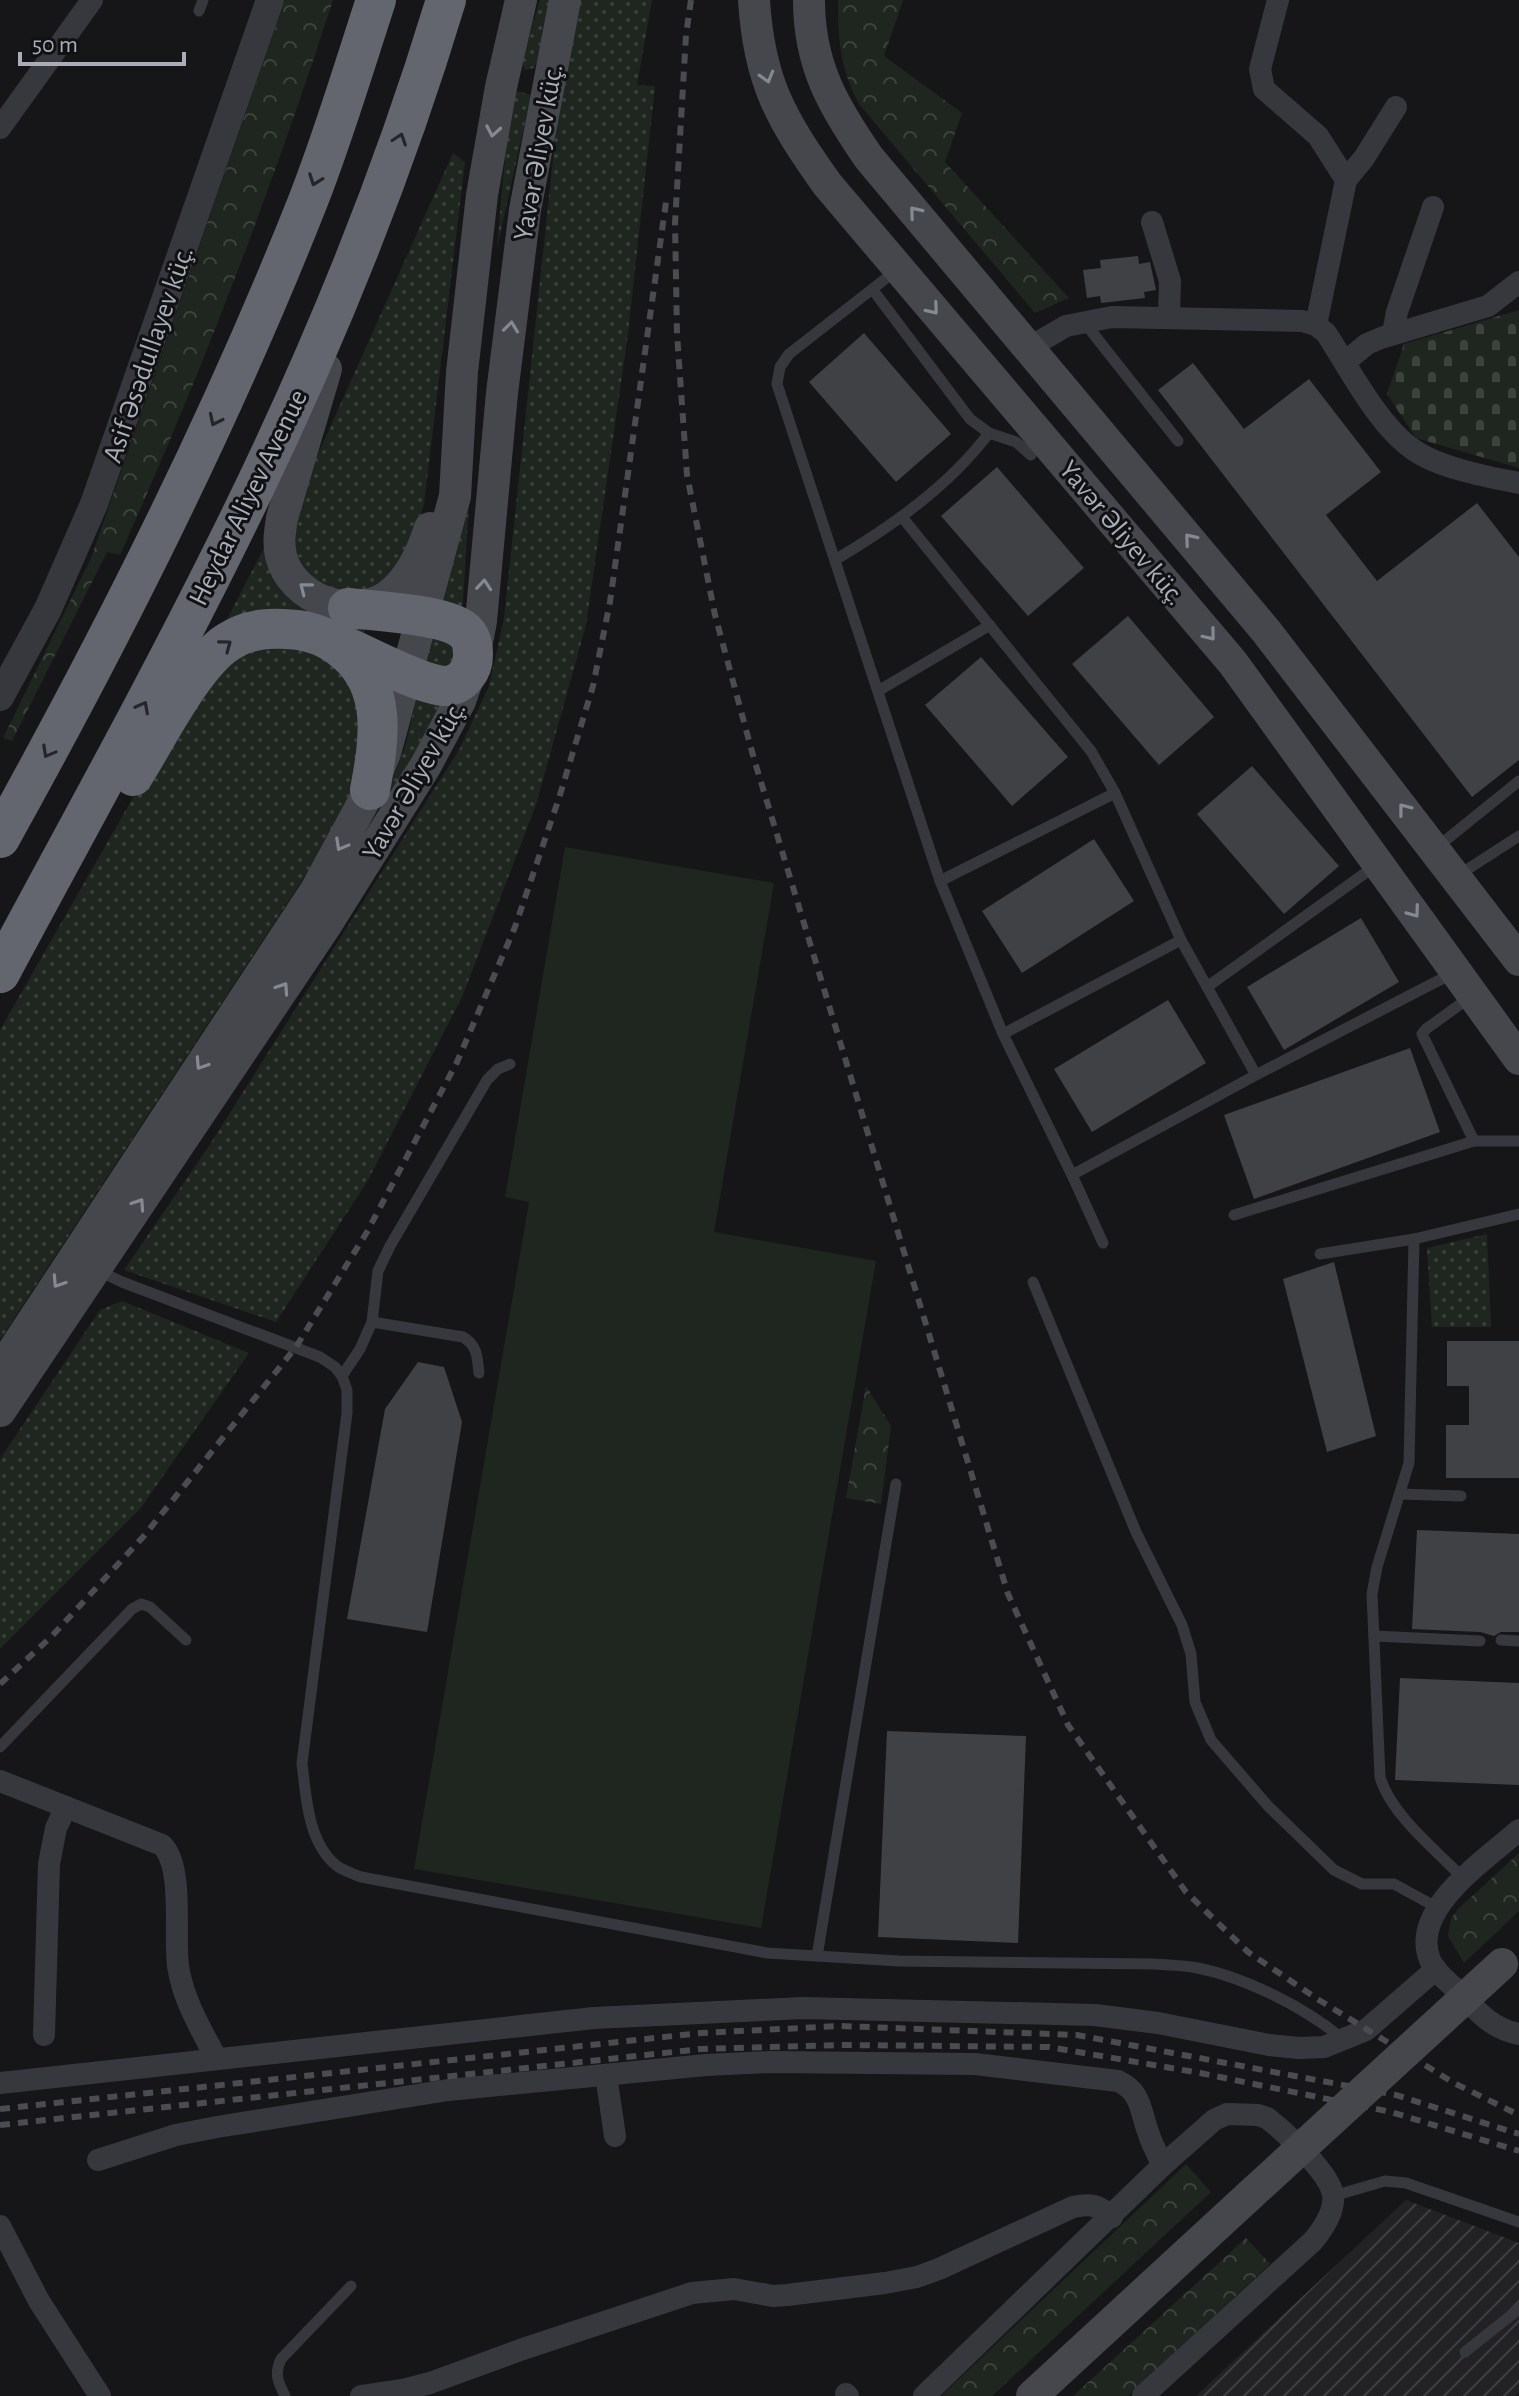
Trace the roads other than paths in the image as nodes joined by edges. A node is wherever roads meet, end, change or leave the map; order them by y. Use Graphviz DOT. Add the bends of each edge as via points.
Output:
graph roads {
  1 [pos="92,0"];
  2 [pos="359,0"];
  3 [pos="376,0"];
  4 [pos="446,0"];
  5 [pos="521,0"];
  6 [pos="564,0"];
  7 [pos="754,0"];
  8 [pos="809,0"];
  9 [pos="1278,0"];
  10 [pos="270,7"];
  11 [pos="1396,107"];
  12 [pos="0,128"];
  13 [pos="331,137"];
  14 [pos="1346,180"];
  15 [pos="384,184"];
  16 [pos="1433,207"];
  17 [pos="1152,222"];
  18 [pos="898,268"];
  19 [pos="1519,282"];
  20 [pos="873,290"];
  21 [pos="1169,317"];
  22 [pos="1084,321"];
  23 [pos="1316,325"];
  24 [pos="1393,333"];
  25 [pos="1030,347"];
  26 [pos="1345,362"];
  27 [pos="462,372"];
  28 [pos="989,433"];
  29 [pos="1178,441"];
  30 [pos="1031,455"];
  31 [pos="1519,483"];
  32 [pos="902,517"];
  33 [pos="835,560"];
  34 [pos="422,618"];
  35 [pos="340,624"];
  36 [pos="990,625"];
  37 [pos="473,663"];
  38 [pos="407,673"];
  39 [pos="878,691"];
  40 [pos="0,697"];
  41 [pos="1519,781"];
  42 [pos="370,790"];
  43 [pos="1115,793"];
  44 [pos="1519,836"];
  45 [pos="0,838"];
  46 [pos="1435,848"];
  47 [pos="1379,864"];
  48 [pos="1456,877"];
  49 [pos="940,881"];
  50 [pos="1181,940"];
  51 [pos="1519,960"];
  52 [pos="0,973"];
  53 [pos="1465,983"];
  54 [pos="1207,987"];
  55 [pos="0,990"];
  56 [pos="1003,1034"];
  57 [pos="1519,1059"];
  58 [pos="510,1064"];
  59 [pos="1256,1075"];
  60 [pos="1474,1141"];
  61 [pos="1519,1141"];
  62 [pos="1072,1175"];
  63 [pos="1519,1214"];
  64 [pos="1234,1215"];
  65 [pos="1414,1239"];
  66 [pos="1103,1243"];
  67 [pos="1320,1254"];
  68 [pos="95,1269"];
  69 [pos="1033,1282"];
  70 [pos="372,1322"];
  71 [pos="0,1371"];
  72 [pos="479,1373"];
  73 [pos="342,1376"];
  74 [pos="0,1411"];
  75 [pos="896,1484"];
  76 [pos="1400,1494"];
  77 [pos="1461,1496"];
  78 [pos="1374,1636"];
  79 [pos="186,1640"];
  80 [pos="1501,1640"];
  81 [pos="1480,1641"];
  82 [pos="1519,1641"];
  83 [pos="0,1747"];
  84 [pos="0,1781"];
  85 [pos="66,1807"];
  86 [pos="1519,1830"];
  87 [pos="1464,1879"];
  88 [pos="1436,1907"];
  89 [pos="817,1956"];
  90 [pos="1510,1956"];
  91 [pos="1436,1969"];
  92 [pos="1519,2034"];
  93 [pos="44,2035"];
  94 [pos="1344,2040"];
  95 [pos="216,2058"];
  96 [pos="606,2075"];
  97 [pos="0,2083"];
  98 [pos="615,2136"];
  99 [pos="98,2160"];
  100 [pos="1163,2165"];
  101 [pos="1333,2196"];
  102 [pos="1112,2217"];
  103 [pos="1519,2222"];
  104 [pos="0,2226"];
  105 [pos="351,2286"];
  106 [pos="1519,2309"];
  107 [pos="1465,2352"];
  108 [pos="100,2396"];
  109 [pos="285,2396"];
  110 [pos="361,2396"];
  111 [pos="924,2396"];
  112 [pos="1032,2396"];
  113 [pos="1143,2396"];
  1 -- 12 [label="street"];
  2 -- 13 [label="street"];
  3 -- 13 [label="highway"];
  15 -- 4 [label="highway, Heydar Aliyev Avenue, one-way"];
  5 -- 6 [label="main road" via="514,70 533,82 546,65"];
  5 -- 27 [label="main road, Yavər Əliyev küç., one-way" via="492,133"];
  37 -- 6 [label="main road, Yavər Əliyev küç., one-way" via="525,210"];
  7 -- 18 [label="main road, Yavər Əliyev küç., one-way" via="759,45 781,115 827,184"];
  25 -- 8 [label="main road, Yavər Əliyev küç., one-way" via="849,129 818,70"];
  9 -- 14 [label="street" via="1260,69 1264,89 1318,136"];
  10 -- 40 [label="street, Asif Əsədullayev küç." via="94,504 48,609"];
  11 -- 14 [label="street"];
  13 -- 45 [label="highway, one-way" via="223,403 76,700"];
  14 -- 23 [label="street"];
  35 -- 15 [label="main road, one-way" via="288,572 279,537 298,455"];
  52 -- 15 [label="highway, Heydar Aliyev Avenue, one-way" via="224,550 318,348"];
  16 -- 24 [label="street"];
  17 -- 21 [label="street" via="1170,281"];
  18 -- 20 [label="lane"];
  18 -- 47 [label="main road, Yavər Əliyev küç., one-way" via="1233,663"];
  19 -- 24 [label="street" via="1488,306"];
  20 -- 28 [label="lane" via="970,419"];
  20 -- 33 [label="lane" via="789,354 777,384"];
  21 -- 22 [label="street"];
  21 -- 23 [label="street"];
  22 -- 25 [label="street"];
  22 -- 29 [label="lane"];
  23 -- 26 [label="street"];
  24 -- 26 [label="street" via="1367,344"];
  46 -- 25 [label="main road, Yavər Əliyev küç., one-way" via="1266,631"];
  26 -- 31 [label="street" via="1413,450"];
  27 -- 34 [label="main road, Yavər Əliyev küç." via="455,496"];
  27 -- 35 [label="main road" via="432,520 416,562 387,597"];
  28 -- 30 [label="lane" via="1016,442"];
  28 -- 32 [label="lane" via="970,457"];
  32 -- 33 [label="lane"];
  32 -- 36 [label="lane"];
  33 -- 39 [label="lane"];
  34 -- 35 [label="highway"];
  34 -- 37 [label="highway" via="466,632"];
  34 -- 38 [label="main road, Yavər Əliyev küç."];
  35 -- 38 [label="highway"];
  35 -- 42 [label="highway" via="373,693 379,726"];
  55 -- 35 [label="highway, one-way" via="209,659 224,644 260,629 310,632"];
  36 -- 39 [label="lane"];
  36 -- 43 [label="lane" via="1091,751"];
  37 -- 38 [label="highway" via="452,685"];
  68 -- 37 [label="main road, Yavər Əliyev küç., one-way" via="366,863 446,731"];
  38 -- 42 [label="main road, Yavər Əliyev küç."];
  39 -- 49 [label="lane"];
  41 -- 46 [label="lane"];
  42 -- 71 [label="main road, Yavər Əliyev küç., one-way" via="316,890"];
  43 -- 49 [label="lane"];
  43 -- 50 [label="lane"];
  44 -- 48 [label="lane"];
  46 -- 48 [label="main road, Yavər Əliyev küç."];
  47 -- 53 [label="main road, Yavər Əliyev küç., one-way"];
  47 -- 54 [label="lane"];
  48 -- 51 [label="main road, Yavər Əliyev küç."];
  49 -- 56 [label="lane"];
  50 -- 54 [label="lane"];
  50 -- 56 [label="lane"];
  53 -- 57 [label="main road, Yavər Əliyev küç."];
  53 -- 59 [label="lane"];
  53 -- 60 [label="lane" via="1422,1034"];
  54 -- 59 [label="lane"];
  56 -- 62 [label="lane"];
  58 -- 70 [label="lane" via="487,1080 390,1246 378,1271"];
  59 -- 62 [label="lane"];
  60 -- 61 [label="lane"];
  60 -- 64 [label="lane"];
  62 -- 66 [label="lane"];
  63 -- 65 [label="lane"];
  65 -- 67 [label="lane"];
  65 -- 76 [label="lane" via="1409,1463"];
  68 -- 73 [label="lane" via="320,1357"];
  68 -- 74 [label="main road, Yavər Əliyev küç."];
  69 -- 88 [label="lane" via="1136,1532 1182,1625 1191,1654 1195,1702 1211,1740 1334,1870 1362,1884 1394,1884"];
  70 -- 72 [label="lane" via="463,1337 476,1349"];
  70 -- 73 [label="lane"];
  73 -- 89 [label="lane" via="347,1413 302,1763 307,1807 321,1847 337,1866 361,1877 767,1953"];
  75 -- 89 [label="lane"];
  76 -- 77 [label="lane"];
  76 -- 78 [label="lane" via="1372,1594"];
  78 -- 81 [label="lane"];
  78 -- 87 [label="lane" via="1384,1791"];
  79 -- 83 [label="lane" via="150,1607 132,1609"];
  80 -- 82 [label="lane"];
  84 -- 85 [label="street"];
  85 -- 93 [label="street" via="49,1864"];
  85 -- 95 [label="street" via="170,1852 184,1995"];
  86 -- 87 [label="street"];
  87 -- 88 [label="street"];
  88 -- 91 [label="street" via="1427,1938"];
  89 -- 94 [label="lane" via="1196,1967 1293,2004"];
  90 -- 112 [label="main road, bridge"];
  91 -- 92 [label="street" via="1489,2022"];
  91 -- 94 [label="street" via="1366,2030"];
  94 -- 95 [label="street" via="1299,2048 1095,2015 803,2008 594,2018"];
  95 -- 97 [label="street"];
  96 -- 98 [label="street"];
  96 -- 99 [label="street" via="448,2090 217,2127"];
  96 -- 100 [label="street" via="745,2063 859,2062 975,2064 1118,2081 1137,2095"];
  100 -- 101 [label="street" via="1214,2120 1227,2114 1258,2115 1281,2130 1326,2178"];
  100 -- 102 [label="street"];
  101 -- 103 [label="lane" via="1385,2181 1406,2183"];
  101 -- 113 [label="street" via="1329,2218 1313,2241"];
  102 -- 110 [label="street" via="1100,2206 1073,2207 939,2269 885,2283 773,2296 734,2289 692,2293 430,2383"];
  102 -- 111 [label="street"];
  104 -- 108 [label="street" via="39,2301"];
  105 -- 109 [label="lane" via="281,2359 277,2380"];
  106 -- 107 [label="lane"];
}
